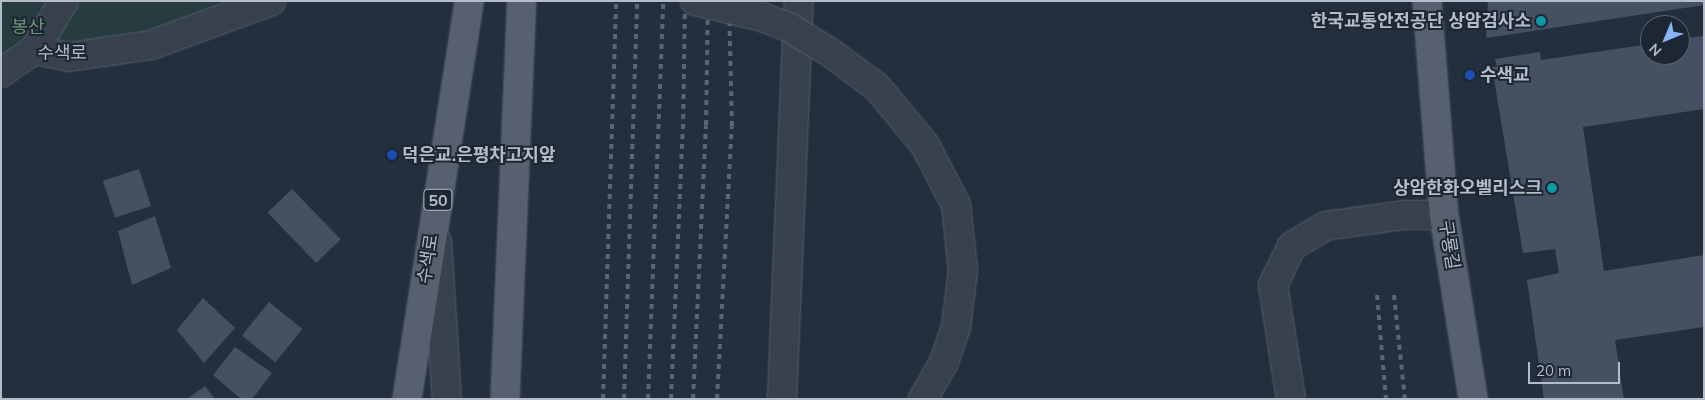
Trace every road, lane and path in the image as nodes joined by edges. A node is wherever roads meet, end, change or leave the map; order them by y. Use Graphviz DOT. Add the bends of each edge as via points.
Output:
graph roads {
  1 [pos="64,1"];
  2 [pos="271,1"];
  3 [pos="468,1"];
  4 [pos="522,1"];
  5 [pos="695,1"];
  6 [pos="799,1"];
  7 [pos="1427,1"];
  8 [pos="34,50"];
  9 [pos="1,73"];
  10 [pos="436,213"];
  11 [pos="1444,215"];
  12 [pos="407,399"];
  13 [pos="446,399"];
  14 [pos="505,399"];
  15 [pos="782,399"];
  16 [pos="923,399"];
  17 [pos="1291,399"];
  18 [pos="1473,399"];
  1 -- 8 [label="street"];
  2 -- 8 [label="street, 수색로" via="151,45 70,57"];
  3 -- 10 [label="main road, 수색로 / 50"];
  4 -- 14 [label="main road"];
  5 -- 16 [label="street, bridge" via="762,17 807,38 877,87 925,145 956,205 963,270 956,327 944,362"];
  6 -- 15 [label="street"];
  7 -- 11 [label="main road, 구룡길"];
  8 -- 9 [label="street, 수색로"];
  10 -- 12 [label="main road, 수색로 / 50"];
  10 -- 13 [label="street"];
  11 -- 17 [label="street" via="1404,216 1325,226 1292,246 1274,285"];
  11 -- 18 [label="main road, 구룡길"];
}
